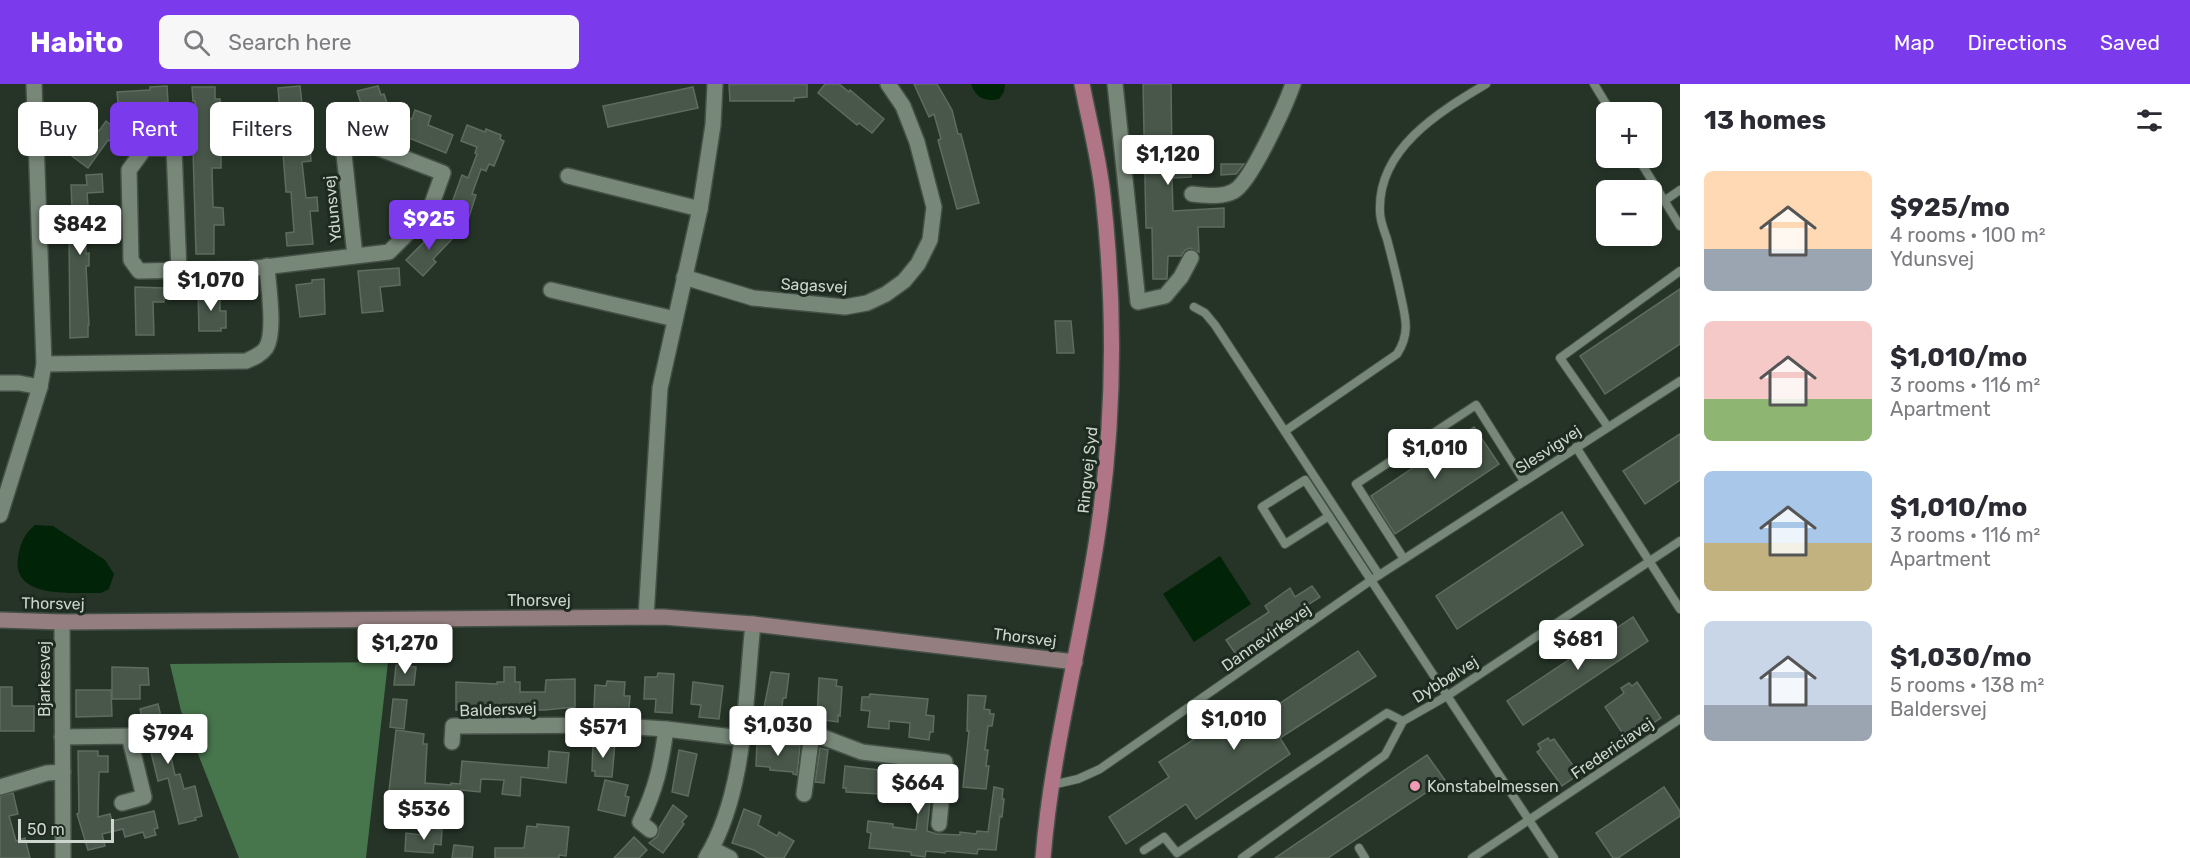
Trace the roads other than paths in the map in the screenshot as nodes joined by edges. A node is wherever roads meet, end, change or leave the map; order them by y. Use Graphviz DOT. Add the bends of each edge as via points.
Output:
graph roads {
  1 [pos="34,84"];
  2 [pos="715,84"];
  3 [pos="888,84"];
  4 [pos="1082,84"];
  5 [pos="1115,84"];
  6 [pos="1293,84"];
  7 [pos="1486,84"];
  8 [pos="1594,84"];
  9 [pos="1605,102"];
  10 [pos="1644,168"];
  11 [pos="568,176"];
  12 [pos="1680,190"];
  13 [pos="1191,195"];
  14 [pos="1664,201"];
  15 [pos="700,209"];
  16 [pos="1680,226"];
  17 [pos="355,256"];
  18 [pos="1191,258"];
  19 [pos="267,266"];
  20 [pos="178,271"];
  21 [pos="1680,271"];
  22 [pos="684,277"];
  23 [pos="550,290"];
  24 [pos="1194,307"];
  25 [pos="675,319"];
  26 [pos="44,364"];
  27 [pos="1680,381"];
  28 [pos="0,383"];
  29 [pos="40,387"];
  30 [pos="1608,427"];
  31 [pos="1285,431"];
  32 [pos="1576,447"];
  33 [pos="1524,481"];
  34 [pos="0,515"];
  35 [pos="1329,516"];
  36 [pos="1680,541"];
  37 [pos="1404,559"];
  38 [pos="1649,561"];
  39 [pos="1379,575"];
  40 [pos="1370,581"];
  41 [pos="1680,609"];
  42 [pos="646,617"];
  43 [pos="0,620"];
  44 [pos="62,622"];
  45 [pos="753,624"];
  46 [pos="1075,662"];
  47 [pos="1447,696"];
  48 [pos="1680,719"];
  49 [pos="1403,721"];
  50 [pos="666,729"];
  51 [pos="742,731"];
  52 [pos="812,733"];
  53 [pos="62,737"];
  54 [pos="452,742"];
  55 [pos="63,772"];
  56 [pos="1052,785"];
  57 [pos="0,787"];
  58 [pos="804,794"];
  59 [pos="122,803"];
  60 [pos="1529,820"];
  61 [pos="939,824"];
  62 [pos="650,830"];
  63 [pos="1359,848"];
  64 [pos="1144,850"];
  65 [pos="709,853"];
  66 [pos="63,858"];
  67 [pos="730,858"];
  68 [pos="1043,858"];
  69 [pos="1242,858"];
  70 [pos="1365,858"];
  71 [pos="1472,858"];
  72 [pos="1554,858"];
  1 -- 26 [label="street"];
  2 -- 15 [label="street"];
  3 -- 22 [label="street, Sagasvej" via="903,106 917,142 934,207 930,240 904,281 867,303 845,307 753,298"];
  4 -- 46 [label="main road, Ringvej Syd" via="1103,194 1113,325 1109,438 1100,519"];
  5 -- 18 [label="street" via="1138,302 1165,296"];
  6 -- 13 [label="street" via="1249,176 1234,191"];
  7 -- 31 [label="lane" via="1424,124 1401,150 1383,183 1380,213 1406,319 1405,342 1397,354"];
  8 -- 9 [label="lane"];
  10 -- 14 [label="lane"];
  11 -- 15 [label="street"];
  12 -- 14 [label="lane"];
  14 -- 16 [label="lane"];
  15 -- 22 [label="street"];
  17 -- 17 [label="street, Ydunsvej" via="389,252 429,212 443,173 360,141 343,145"];
  17 -- 19 [label="street, Ydunsvej"];
  19 -- 20 [label="street, Ydunsvej"];
  19 -- 26 [label="street" via="271,332 267,346 246,361"];
  20 -- 20 [label="street, Ydunsvej" via="139,271 131,260 129,170 145,148 174,148"];
  21 -- 30 [label="lane" via="1560,358"];
  22 -- 25 [label="street"];
  23 -- 25 [label="street"];
  24 -- 31 [label="lane" via="1215,325"];
  25 -- 42 [label="street" via="660,388"];
  26 -- 29 [label="street"];
  27 -- 30 [label="lane, Slesvigvej"];
  28 -- 29 [label="street"];
  29 -- 34 [label="street"];
  30 -- 32 [label="lane, Slesvigvej"];
  31 -- 39 [label="lane"];
  32 -- 33 [label="lane, Slesvigvej"];
  32 -- 38 [label="lane"];
  33 -- 37 [label="lane, Slesvigvej"];
  33 -- 37 [label="lane" via="1476,405 1356,484"];
  35 -- 35 [label="lane" via="1285,544 1262,507 1305,480"];
  35 -- 40 [label="lane"];
  36 -- 38 [label="lane, Dybbølvej"];
  37 -- 39 [label="lane, Slesvigvej"];
  38 -- 41 [label="lane"];
  38 -- 47 [label="lane, Dybbølvej"];
  39 -- 40 [label="lane, Slesvigvej"];
  40 -- 47 [label="lane"];
  40 -- 56 [label="lane, Dannevirkevej" via="1100,769"];
  42 -- 44 [label="street, Thorsvej"];
  42 -- 45 [label="street, Thorsvej"];
  43 -- 44 [label="street, Thorsvej"];
  44 -- 53 [label="street, Bjarkesvej"];
  45 -- 46 [label="street, Thorsvej"];
  45 -- 51 [label="street"];
  46 -- 56 [label="main road, Ringvej Syd"];
  47 -- 49 [label="lane, Dybbølvej"];
  47 -- 60 [label="lane"];
  48 -- 60 [label="lane, Fredericiavej"];
  49 -- 64 [label="lane" via="1386,713 1177,853 1164,837"];
  49 -- 69 [label="lane, Dybbølvej" via="1385,755"];
  50 -- 51 [label="street, Baldersvej"];
  50 -- 54 [label="street, Baldersvej" via="607,725 453,726"];
  50 -- 62 [label="street" via="660,772 640,822"];
  51 -- 52 [label="street, Baldersvej"];
  51 -- 65 [label="street" via="735,786"];
  52 -- 58 [label="street"];
  52 -- 61 [label="street, Baldersvej" via="862,752 945,762"];
  53 -- 55 [label="street, Bjarkesvej"];
  53 -- 59 [label="street, Bjarkesvej" via="129,736 144,797"];
  55 -- 57 [label="street"];
  55 -- 66 [label="street, Bjarkesvej"];
  56 -- 68 [label="main road, Ringvej Syd"];
  60 -- 71 [label="lane, Fredericiavej"];
  60 -- 72 [label="lane"];
  63 -- 70 [label="lane"];
  65 -- 67 [label="street"];
}
